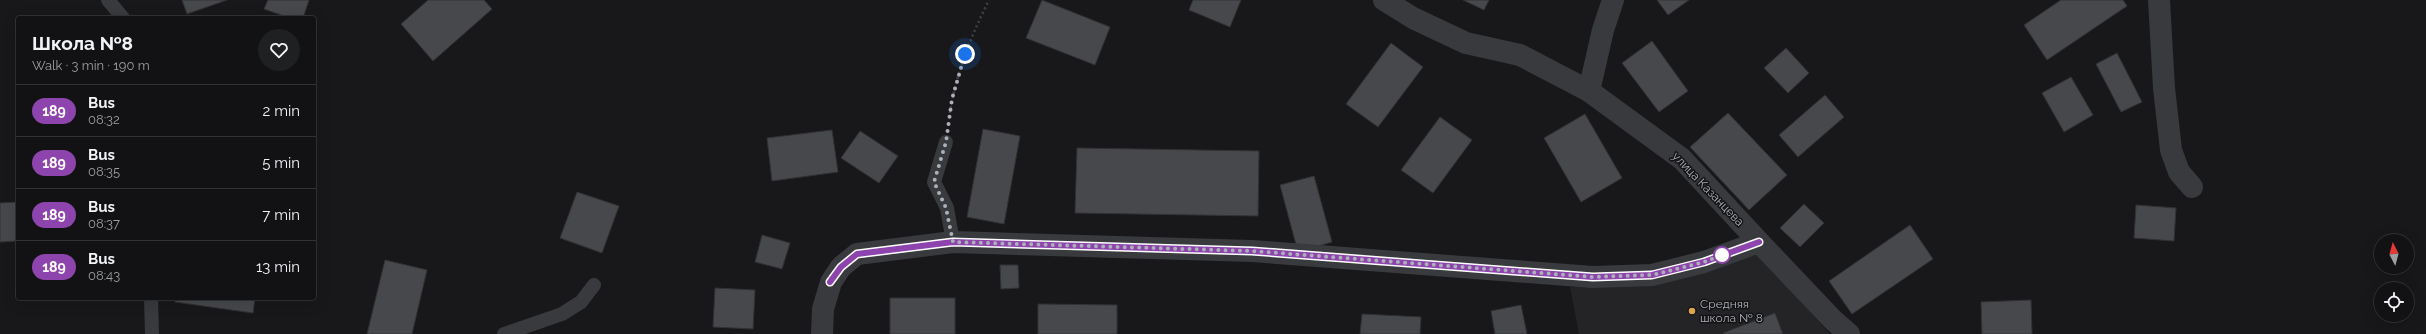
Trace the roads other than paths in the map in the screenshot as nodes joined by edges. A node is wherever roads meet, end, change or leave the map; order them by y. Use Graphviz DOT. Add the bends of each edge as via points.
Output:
graph roads {
  1 [pos="108,0"];
  2 [pos="1384,0"];
  3 [pos="1613,0"];
  4 [pos="2159,0"];
  5 [pos="121,16"];
  6 [pos="1589,91"];
  7 [pos="946,142"];
  8 [pos="2192,187"];
  9 [pos="953,242"];
  10 [pos="1759,242"];
  11 [pos="594,285"];
  12 [pos="151,300"];
  13 [pos="152,334"];
  14 [pos="504,334"];
  15 [pos="822,334"];
  16 [pos="1850,334"];
  1 -- 5 [label="lane"];
  2 -- 6 [label="street, улица Казанцева" via="1413,18 1466,43 1520,55"];
  3 -- 6 [label="street" via="1603,30"];
  4 -- 8 [label="street" via="2164,88 2171,150 2179,172"];
  6 -- 10 [label="street, улица Казанцева" via="1682,159"];
  7 -- 9 [label="lane" via="934,182 946,208"];
  9 -- 10 [label="street" via="1252,251 1593,277 1652,275 1704,262"];
  9 -- 15 [label="street" via="857,254 841,267 830,282 822,309"];
  10 -- 16 [label="street, улица Казанцева" via="1833,320"];
  11 -- 14 [label="lane" via="580,302 562,314"];
  12 -- 13 [label="lane"];
}
